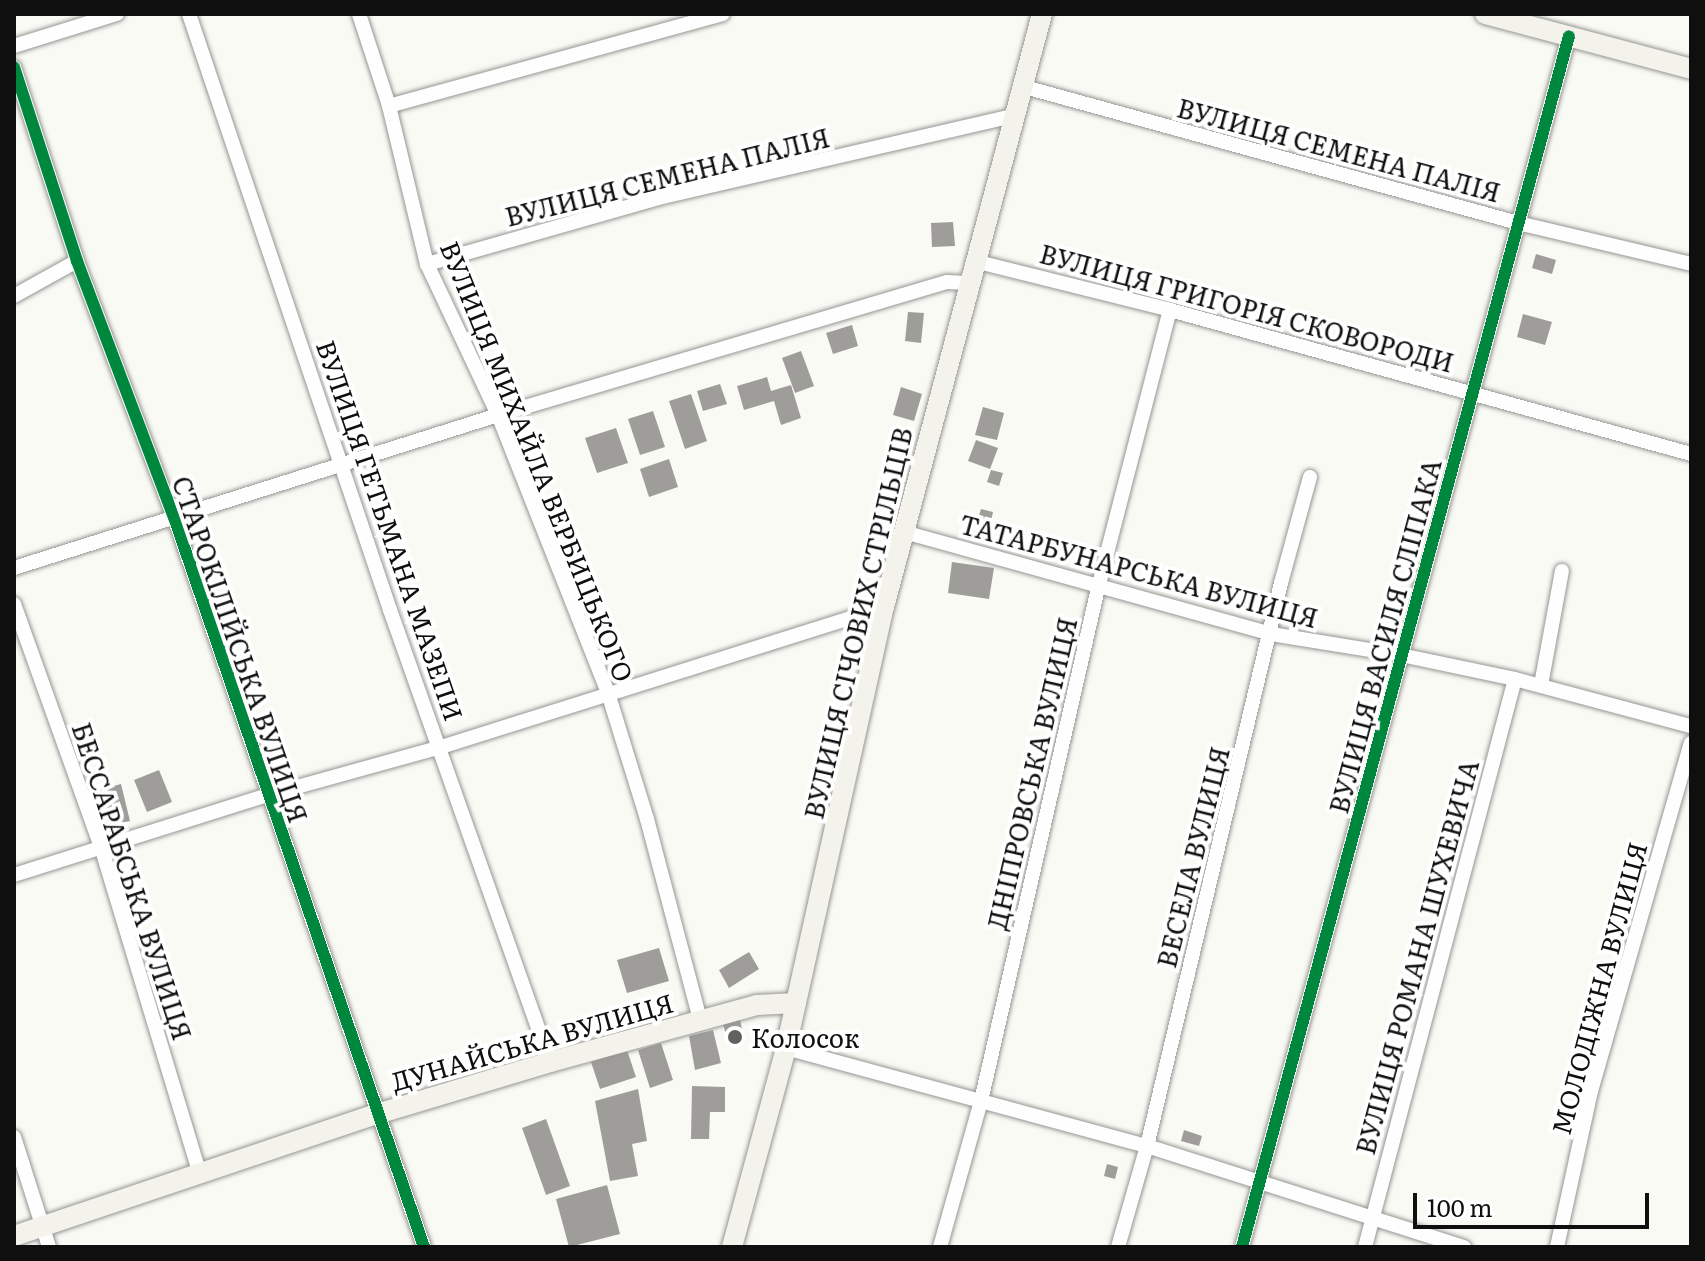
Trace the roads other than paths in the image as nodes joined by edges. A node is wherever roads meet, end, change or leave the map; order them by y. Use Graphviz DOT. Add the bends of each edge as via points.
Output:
graph roads {
  1 [pos="117,14"];
  2 [pos="189,14"];
  3 [pos="359,14"];
  4 [pos="723,14"];
  5 [pos="1042,14"];
  6 [pos="1485,14"];
  7 [pos="1569,36"];
  8 [pos="14,46"];
  9 [pos="14,67"];
  10 [pos="1691,69"];
  11 [pos="1021,86"];
  12 [pos="389,106"];
  13 [pos="1013,116"];
  14 [pos="1518,223"];
  15 [pos="77,261"];
  16 [pos="974,261"];
  17 [pos="427,264"];
  18 [pos="1691,264"];
  19 [pos="968,283"];
  20 [pos="14,296"];
  21 [pos="1170,310"];
  22 [pos="1472,391"];
  23 [pos="498,415"];
  24 [pos="1691,454"];
  25 [pos="342,463"];
  26 [pos="1310,477"];
  27 [pos="175,520"];
  28 [pos="904,532"];
  29 [pos="14,568"];
  30 [pos="1562,571"];
  31 [pos="1098,588"];
  32 [pos="14,604"];
  33 [pos="884,607"];
  34 [pos="1271,634"];
  35 [pos="1401,655"];
  36 [pos="1515,679"];
  37 [pos="1541,685"];
  38 [pos="608,693"];
  39 [pos="1691,726"];
  40 [pos="1691,743"];
  41 [pos="441,747"];
  42 [pos="268,795"];
  43 [pos="102,850"];
  44 [pos="14,875"];
  45 [pos="796,1003"];
  46 [pos="700,1019"];
  47 [pos="786,1048"];
  48 [pos="550,1062"];
  49 [pos="981,1101"];
  50 [pos="377,1114"];
  51 [pos="14,1137"];
  52 [pos="1147,1146"];
  53 [pos="200,1175"];
  54 [pos="1260,1183"];
  55 [pos="1372,1218"];
  56 [pos="14,1236"];
  57 [pos="46,1237"];
  58 [pos="424,1247"];
  59 [pos="732,1247"];
  60 [pos="940,1247"];
  61 [pos="1118,1247"];
  62 [pos="1242,1247"];
  63 [pos="1365,1247"];
  64 [pos="1464,1247"];
  65 [pos="1557,1247"];
  1 -- 8 [label="street"];
  2 -- 25 [label="street, ВУЛИЦЯ ГЕТЬМАНА МАЗЕПИ"];
  3 -- 12 [label="street, ВУЛИЦЯ МИХАЙЛА ВЕРБИЦЬКОГО"];
  4 -- 12 [label="street"];
  5 -- 11 [label="main road, ВУЛИЦЯ СІЧОВИХ СТРІЛЬЦІВ"];
  6 -- 7 [label="main road"];
  7 -- 10 [label="main road"];
  7 -- 14 [label="street, ВУЛИЦЯ ВАСИЛЯ СЛІПАКА"];
  9 -- 15 [label="street, СТАРОКІЛІЙСЬКА ВУЛИЦЯ"];
  11 -- 13 [label="main road, ВУЛИЦЯ СІЧОВИХ СТРІЛЬЦІВ"];
  11 -- 14 [label="street, ВУЛИЦЯ СЕМЕНА ПАЛІЯ"];
  12 -- 17 [label="street, ВУЛИЦЯ МИХАЙЛА ВЕРБИЦЬКОГО"];
  13 -- 16 [label="main road, ВУЛИЦЯ СІЧОВИХ СТРІЛЬЦІВ"];
  13 -- 17 [label="street, ВУЛИЦЯ СЕМЕНА ПАЛІЯ" via="662,197"];
  14 -- 18 [label="street, ВУЛИЦЯ СЕМЕНА ПАЛІЯ"];
  14 -- 22 [label="street, ВУЛИЦЯ ВАСИЛЯ СЛІПАКА"];
  15 -- 20 [label="street"];
  15 -- 27 [label="street, СТАРОКІЛІЙСЬКА ВУЛИЦЯ"];
  16 -- 19 [label="main road, ВУЛИЦЯ СІЧОВИХ СТРІЛЬЦІВ"];
  16 -- 21 [label="street, ВУЛИЦЯ ГРИГОРІЯ СКОВОРОДИ"];
  17 -- 23 [label="street, ВУЛИЦЯ МИХАЙЛА ВЕРБИЦЬКОГО"];
  19 -- 23 [label="street" via="947,282"];
  19 -- 28 [label="main road, ВУЛИЦЯ СІЧОВИХ СТРІЛЬЦІВ"];
  21 -- 22 [label="street, ВУЛИЦЯ ГРИГОРІЯ СКОВОРОДИ"];
  21 -- 31 [label="street, ДНІПРОВСЬКА ВУЛИЦЯ"];
  22 -- 24 [label="street, ВУЛИЦЯ ГРИГОРІЯ СКОВОРОДИ"];
  22 -- 35 [label="street, ВУЛИЦЯ ВАСИЛЯ СЛІПАКА"];
  23 -- 25 [label="street"];
  23 -- 38 [label="street, ВУЛИЦЯ МИХАЙЛА ВЕРБИЦЬКОГО"];
  25 -- 27 [label="street"];
  25 -- 41 [label="street, ВУЛИЦЯ ГЕТЬМАНА МАЗЕПИ"];
  26 -- 34 [label="street, ВЕСЕЛА ВУЛИЦЯ"];
  27 -- 29 [label="street"];
  27 -- 42 [label="street, СТАРОКІЛІЙСЬКА ВУЛИЦЯ"];
  28 -- 31 [label="street, ТАТАРБУНАРСЬКА ВУЛИЦЯ"];
  28 -- 33 [label="main road, ВУЛИЦЯ СІЧОВИХ СТРІЛЬЦІВ"];
  30 -- 37 [label="street"];
  31 -- 34 [label="street, ТАТАРБУНАРСЬКА ВУЛИЦЯ"];
  31 -- 49 [label="street, ДНІПРОВСЬКА ВУЛИЦЯ"];
  32 -- 43 [label="street, БЕССАРАБСЬКА ВУЛИЦЯ"];
  33 -- 38 [label="street"];
  33 -- 45 [label="main road, ВУЛИЦЯ СІЧОВИХ СТРІЛЬЦІВ"];
  34 -- 35 [label="street, ТАТАРБУНАРСЬКА ВУЛИЦЯ"];
  34 -- 52 [label="street, ВЕСЕЛА ВУЛИЦЯ"];
  35 -- 36 [label="street, ТАТАРБУНАРСЬКА ВУЛИЦЯ"];
  35 -- 54 [label="street, ВУЛИЦЯ ВАСИЛЯ СЛІПАКА"];
  36 -- 37 [label="street, ТАТАРБУНАРСЬКА ВУЛИЦЯ"];
  36 -- 55 [label="street, ВУЛИЦЯ РОМАНА ШУХЕВИЧА"];
  37 -- 39 [label="street, ТАТАРБУНАРСЬКА ВУЛИЦЯ"];
  38 -- 41 [label="street"];
  38 -- 46 [label="street, ВУЛИЦЯ МИХАЙЛА ВЕРБИЦЬКОГО"];
  40 -- 65 [label="street, МОЛОДІЖНА ВУЛИЦЯ" via="1591,1091"];
  41 -- 42 [label="street"];
  41 -- 48 [label="street, ВУЛИЦЯ ГЕТЬМАНА МАЗЕПИ"];
  42 -- 43 [label="street"];
  42 -- 50 [label="street, СТАРОКІЛІЙСЬКА ВУЛИЦЯ"];
  43 -- 44 [label="street"];
  43 -- 53 [label="street, БЕССАРАБСЬКА ВУЛИЦЯ"];
  45 -- 46 [label="main road, ДУНАЙСЬКА ВУЛИЦЯ" via="757,1005"];
  45 -- 47 [label="main road, ВУЛИЦЯ СІЧОВИХ СТРІЛЬЦІВ"];
  46 -- 48 [label="main road, ДУНАЙСЬКА ВУЛИЦЯ"];
  47 -- 49 [label="street"];
  47 -- 59 [label="main road, ВУЛИЦЯ СІЧОВИХ СТРІЛЬЦІВ"];
  48 -- 50 [label="main road, ДУНАЙСЬКА ВУЛИЦЯ"];
  49 -- 52 [label="street"];
  49 -- 60 [label="street, ДНІПРОВСЬКА ВУЛИЦЯ"];
  50 -- 53 [label="main road, ДУНАЙСЬКА ВУЛИЦЯ"];
  50 -- 58 [label="street, СТАРОКІЛІЙСЬКА ВУЛИЦЯ"];
  51 -- 57 [label="street"];
  52 -- 54 [label="street"];
  52 -- 61 [label="street, ВЕСЕЛА ВУЛИЦЯ"];
  53 -- 57 [label="main road, ДУНАЙСЬКА ВУЛИЦЯ"];
  54 -- 55 [label="street"];
  54 -- 62 [label="street, ВУЛИЦЯ ВАСИЛЯ СЛІПАКА"];
  55 -- 63 [label="street, ВУЛИЦЯ РОМАНА ШУХЕВИЧА"];
  55 -- 64 [label="street"];
  56 -- 57 [label="main road, ДУНАЙСЬКА ВУЛИЦЯ"];
}
